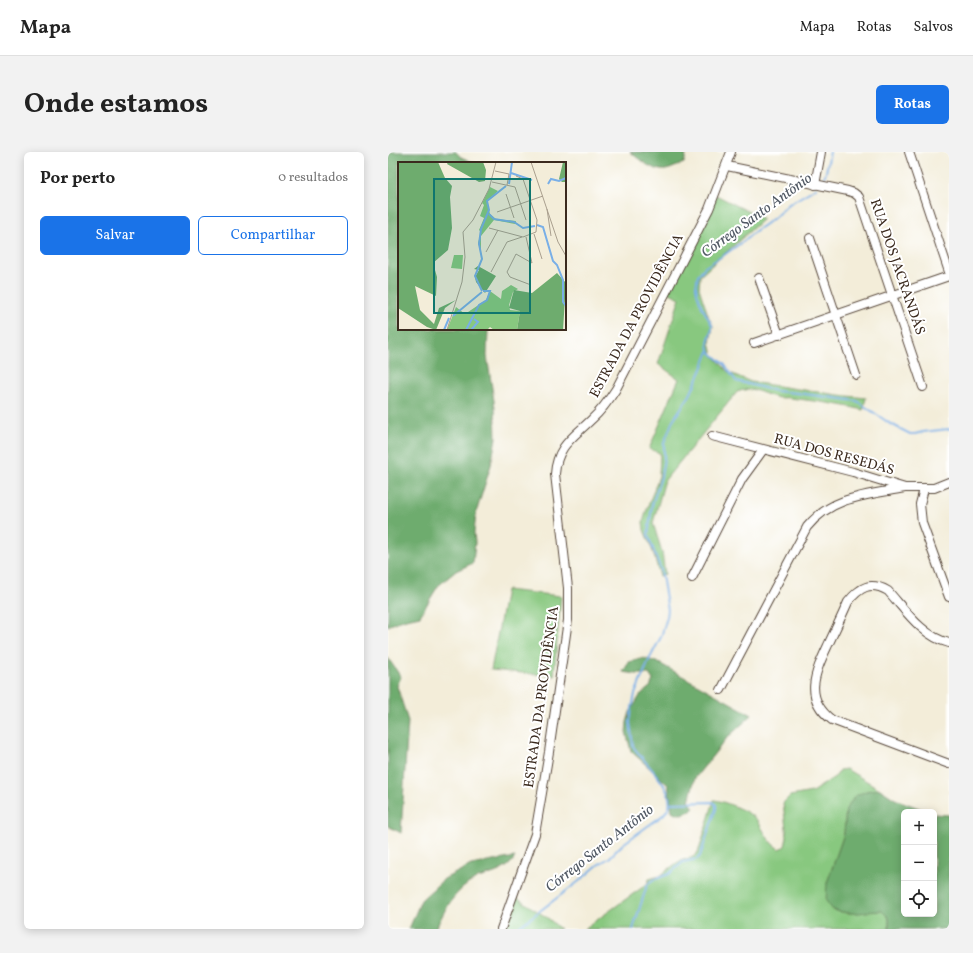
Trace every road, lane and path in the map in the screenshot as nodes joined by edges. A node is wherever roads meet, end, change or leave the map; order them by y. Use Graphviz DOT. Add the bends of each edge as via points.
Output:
graph roads {
  1 [pos="731,152"];
  2 [pos="821,152"];
  3 [pos="909,152"];
  4 [pos="727,166"];
  5 [pos="819,186"];
  6 [pos="810,238"];
  7 [pos="949,272"];
  8 [pos="949,276"];
  9 [pos="759,278"];
  10 [pos="893,296"];
  11 [pos="836,315"];
  12 [pos="779,335"];
  13 [pos="754,343"];
  14 [pos="856,375"];
  15 [pos="923,388"];
  16 [pos="712,436"];
  17 [pos="763,450"];
  18 [pos="949,482"];
  19 [pos="905,488"];
  20 [pos="924,489"];
  21 [pos="692,578"];
  22 [pos="949,597"];
  23 [pos="949,643"];
  24 [pos="721,690"];
  25 [pos="949,764"];
  26 [pos="501,929"];
  1 -- 4 [label="street, ESTRADA DA PROVIDÊNCIA"];
  2 -- 5 [label="street"];
  3 -- 7 [label="street"];
  4 -- 5 [label="street"];
  4 -- 26 [label="street, ESTRADA DA PROVIDÊNCIA" via="709,209 616,389 600,410 566,443 557,459 555,474 569,604 568,627 535,834"];
  5 -- 10 [label="street, RUA DOS JACRANDÁS" via="848,191 860,197"];
  6 -- 11 [label="street"];
  8 -- 10 [label="street"];
  9 -- 12 [label="street"];
  10 -- 11 [label="street"];
  10 -- 15 [label="street, RUA DOS JACRANDÁS"];
  11 -- 12 [label="street"];
  11 -- 14 [label="street"];
  12 -- 13 [label="street"];
  16 -- 17 [label="street, RUA DOS RESEDÁS"];
  17 -- 19 [label="street, RUA DOS RESEDÁS" via="853,472"];
  17 -- 21 [label="street" via="742,479"];
  18 -- 20 [label="street, RUA DOS RESEDÁS"];
  19 -- 20 [label="street, RUA DOS RESEDÁS"];
  19 -- 24 [label="street" via="839,502 814,519"];
  20 -- 22 [label="street" via="920,504 922,523"];
  23 -- 25 [label="street" via="923,629 888,591 868,586 848,602 817,668 813,688 820,709 832,720"];
}
